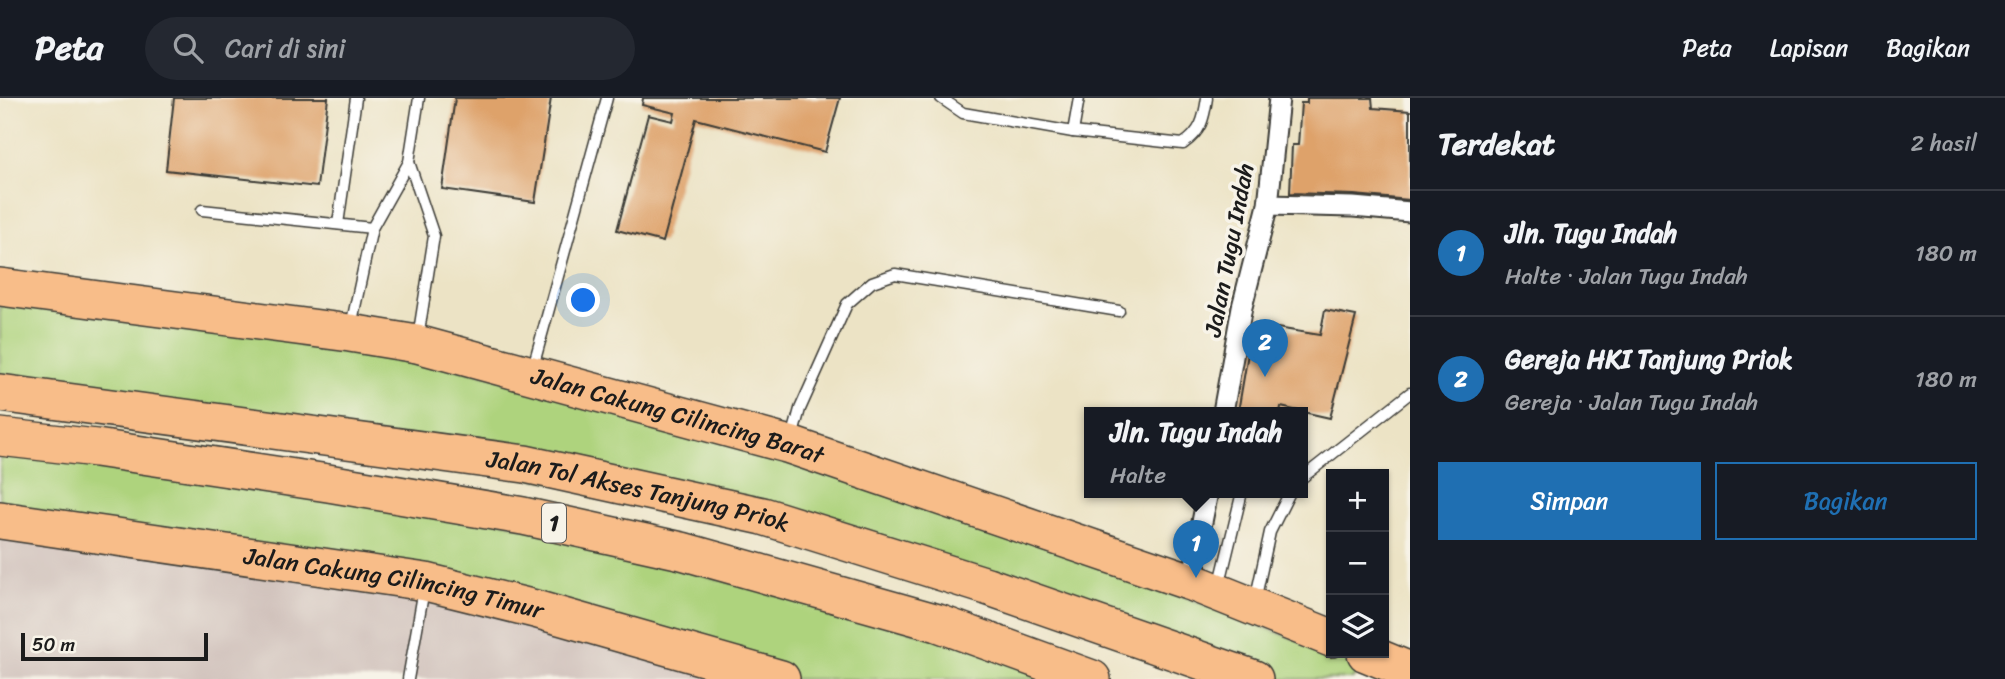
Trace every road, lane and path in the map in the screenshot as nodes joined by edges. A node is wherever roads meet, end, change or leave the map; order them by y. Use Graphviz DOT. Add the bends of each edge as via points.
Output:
graph roads {
  1 [pos="356,98"];
  2 [pos="419,98"];
  3 [pos="607,98"];
  4 [pos="941,98"];
  5 [pos="1079,98"];
  6 [pos="1207,98"];
  7 [pos="1279,98"];
  8 [pos="1073,132"];
  9 [pos="409,162"];
  10 [pos="1268,205"];
  11 [pos="202,210"];
  12 [pos="1410,212"];
  13 [pos="338,224"];
  14 [pos="372,228"];
  15 [pos="0,287"];
  16 [pos="1119,311"];
  17 [pos="350,333"];
  18 [pos="417,344"];
  19 [pos="531,375"];
  20 [pos="0,393"];
  21 [pos="1410,393"];
  22 [pos="1224,407"];
  23 [pos="0,436"];
  24 [pos="790,445"];
  25 [pos="1308,470"];
  26 [pos="1207,498"];
  27 [pos="1240,498"];
  28 [pos="1287,498"];
  29 [pos="0,520"];
  30 [pos="426,582"];
  31 [pos="1206,587"];
  32 [pos="1254,606"];
  33 [pos="1326,636"];
  34 [pos="1378,658"];
  35 [pos="1410,671"];
  36 [pos="408,679"];
  37 [pos="781,679"];
  38 [pos="1092,679"];
  39 [pos="1254,679"];
  1 -- 13 [label="lane"];
  2 -- 9 [label="lane"];
  3 -- 19 [label="lane"];
  4 -- 8 [label="lane" via="963,113"];
  5 -- 8 [label="lane"];
  6 -- 8 [label="lane" via="1203,122 1183,144"];
  7 -- 10 [label="street, Jalan Tugu Indah"];
  9 -- 14 [label="lane"];
  9 -- 18 [label="lane" via="434,236"];
  10 -- 12 [label="street"];
  10 -- 22 [label="street, Jalan Tugu Indah" via="1242,307"];
  11 -- 13 [label="lane"];
  13 -- 14 [label="lane"];
  14 -- 17 [label="lane"];
  15 -- 17 [label="highway, Jalan Cakung Cilincing Barat"];
  16 -- 24 [label="lane" via="895,274 872,282 847,304 800,409"];
  17 -- 18 [label="highway, Jalan Cakung Cilincing Barat"];
  18 -- 19 [label="highway, Jalan Cakung Cilincing Barat"];
  19 -- 24 [label="highway, Jalan Cakung Cilincing Barat"];
  20 -- 39 [label="highway, Jalan Tol Akses Tanjung Priok / 1" via="525,464 763,516 987,586"];
  21 -- 25 [label="lane"];
  23 -- 38 [label="highway, Jalan Tol Akses Tanjung Priok / 1" via="328,483 523,516 682,551 939,623"];
  24 -- 31 [label="highway, Jalan Cakung Cilincing Barat"];
  26 -- 31 [label="street" via="1197,547"];
  27 -- 31 [label="lane"];
  28 -- 32 [label="lane" via="1270,532"];
  29 -- 30 [label="highway, Jalan Cakung Cilincing Timur"];
  30 -- 36 [label="lane"];
  30 -- 37 [label="highway, Jalan Cakung Cilincing Timur"];
  31 -- 32 [label="highway, Jalan Cakung Cilincing Barat"];
  32 -- 33 [label="highway, Jalan Cakung Cilincing Barat"];
  34 -- 35 [label="highway"];
}
